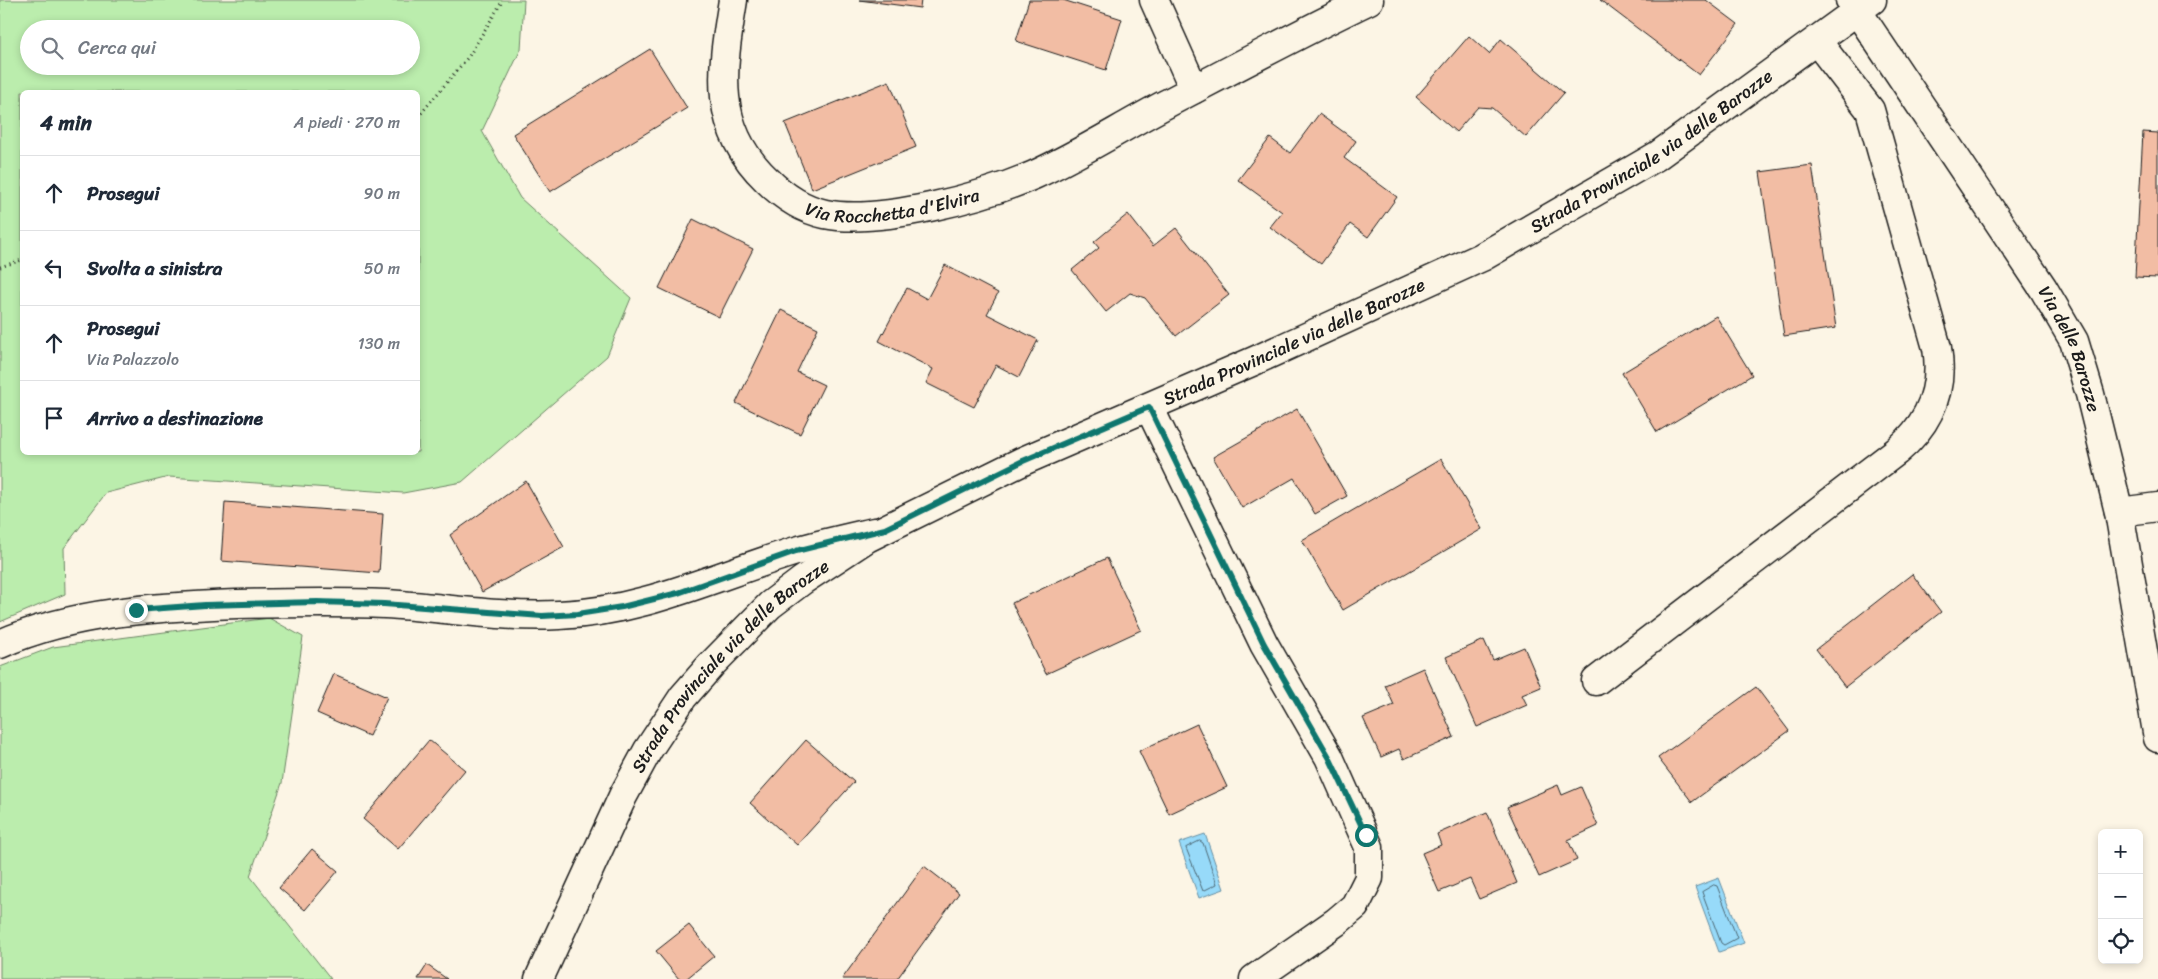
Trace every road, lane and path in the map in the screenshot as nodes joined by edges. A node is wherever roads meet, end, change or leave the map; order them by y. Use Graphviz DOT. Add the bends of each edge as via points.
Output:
graph roads {
  1 [pos="503,0"];
  2 [pos="733,0"];
  3 [pos="1154,0"];
  4 [pos="1368,0"];
  5 [pos="1860,4"];
  6 [pos="1818,41"];
  7 [pos="1194,89"];
  8 [pos="420,115"];
  9 [pos="20,261"];
  10 [pos="0,267"];
  11 [pos="1149,407"];
  12 [pos="2158,507"];
  13 [pos="2119,512"];
  14 [pos="885,529"];
  15 [pos="0,644"];
  16 [pos="1596,681"];
  17 [pos="2158,738"];
  18 [pos="539,979"];
  19 [pos="1254,979"];
  1 -- 8 [label="path" via="469,56"];
  2 -- 7 [label="street, Via Rocchetta d'Elvira" via="724,69 724,104 738,146 777,189 800,205 825,214 859,217 898,213 992,191 1053,166"];
  3 -- 7 [label="street"];
  4 -- 7 [label="street, Via Rocchetta d'Elvira"];
  5 -- 6 [label="street, Strada Provinciale via delle Barozze"];
  5 -- 13 [label="street, Via delle Barozze" via="2074,341"];
  6 -- 11 [label="street, Strada Provinciale via delle Barozze" via="1657,156 1482,256"];
  6 -- 16 [label="street" via="1870,110 1937,348 1940,373 1934,403 1918,430 1896,451"];
  9 -- 10 [label="path"];
  11 -- 14 [label="street, Strada Provinciale via delle Barozze" via="1023,461"];
  11 -- 19 [label="street" via="1264,644 1329,757 1369,846 1368,878 1355,906"];
  12 -- 13 [label="street"];
  13 -- 17 [label="street, Via delle Barozze"];
  14 -- 15 [label="street" via="796,551 647,602 599,611 542,616 317,602 179,607 87,617"];
  14 -- 18 [label="street, Strada Provinciale via delle Barozze" via="822,566 770,605 683,698 632,778"];
}
